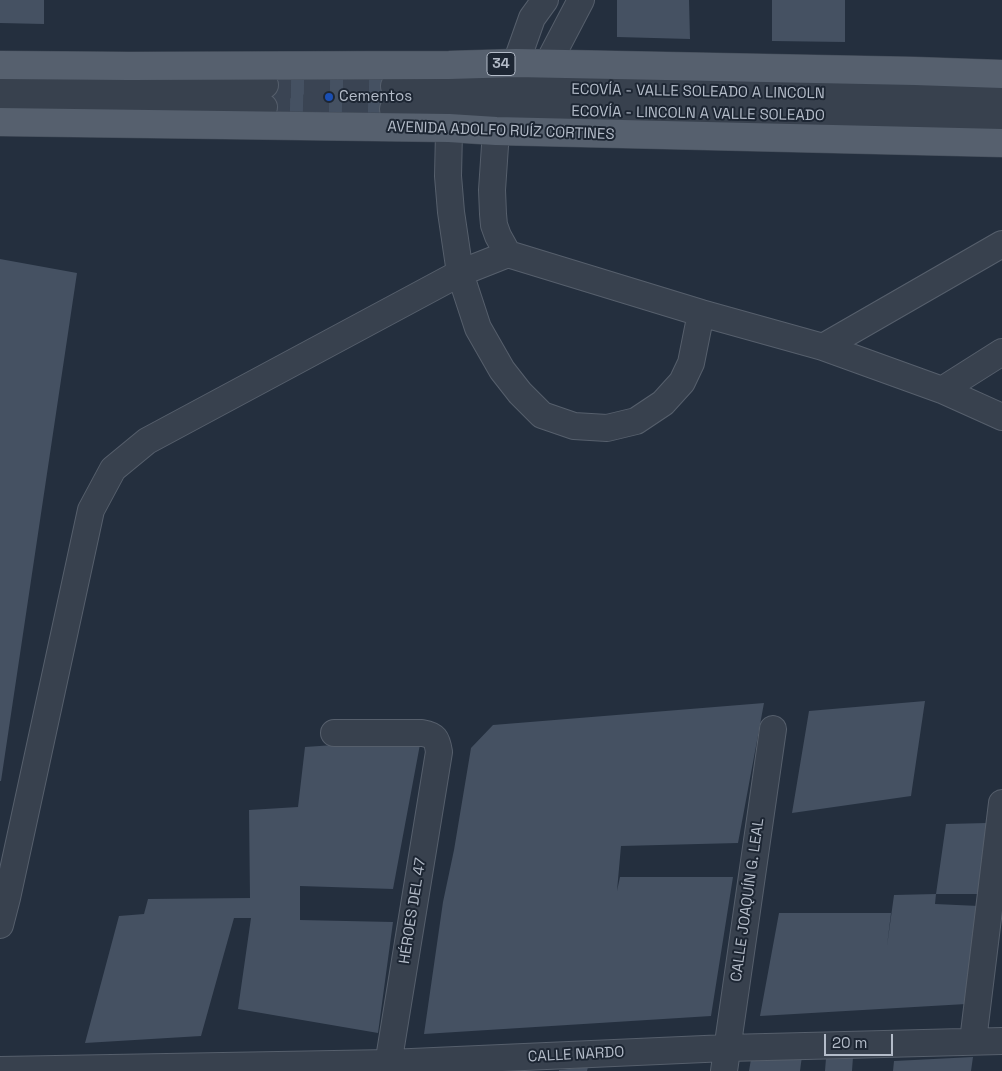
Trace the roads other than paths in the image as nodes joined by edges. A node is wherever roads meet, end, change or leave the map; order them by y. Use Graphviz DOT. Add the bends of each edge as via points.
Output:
graph roads {
  1 [pos="545,0"];
  2 [pos="581,0"];
  3 [pos="516,63"];
  4 [pos="0,64"];
  5 [pos="547,64"];
  6 [pos="1002,74"];
  7 [pos="0,85"];
  8 [pos="394,98"];
  9 [pos="449,98"];
  10 [pos="1002,98"];
  11 [pos="0,105"];
  12 [pos="500,110"];
  13 [pos="1002,120"];
  14 [pos="0,122"];
  15 [pos="1002,143"];
  16 [pos="1002,244"];
  17 [pos="508,254"];
  18 [pos="460,273"];
  19 [pos="701,313"];
  20 [pos="822,347"];
  21 [pos="1002,352"];
  22 [pos="942,390"];
  23 [pos="1002,417"];
  24 [pos="773,729"];
  25 [pos="334,734"];
  26 [pos="1002,803"];
  27 [pos="0,925"];
  28 [pos="974,1041"];
  29 [pos="1002,1041"];
  30 [pos="725,1060"];
  31 [pos="388,1067"];
  32 [pos="0,1070"];
  33 [pos="45,1070"];
  1 -- 3 [label="street" via="532,18"];
  2 -- 5 [label="street"];
  3 -- 5 [label="main road, AVENIDA ADOLFO RUÍZ CORTINES / 34"];
  3 -- 9 [label="main road, AVENIDA ADOLFO RUÍZ CORTINES / 34"];
  3 -- 12 [label="street"];
  4 -- 9 [label="main road, AVENIDA ADOLFO RUÍZ CORTINES / 34" via="129,66"];
  5 -- 6 [label="main road, AVENIDA ADOLFO RUÍZ CORTINES / 34"];
  7 -- 11 [label="street" via="264,96"];
  8 -- 9 [label="street, ECOVÍA - VALLE SOLEADO A LINCOLN"];
  9 -- 12 [label="main road, AVENIDA ADOLFO RUÍZ CORTINES / 34"];
  9 -- 12 [label="street, ECOVÍA - VALLE SOLEADO A LINCOLN"];
  9 -- 14 [label="main road, AVENIDA ADOLFO RUÍZ CORTINES / 34"];
  9 -- 18 [label="street" via="448,176"];
  10 -- 12 [label="street, ECOVÍA - VALLE SOLEADO A LINCOLN"];
  12 -- 13 [label="street, ECOVÍA - LINCOLN A VALLE SOLEADO"];
  12 -- 15 [label="main road, AVENIDA ADOLFO RUÍZ CORTINES / 34"];
  12 -- 17 [label="street" via="492,190 493,214 498,236"];
  16 -- 20 [label="street"];
  17 -- 18 [label="street"];
  17 -- 19 [label="street"];
  18 -- 19 [label="street" via="478,328 502,370 542,415 574,426 607,428 636,421 663,403 682,382 691,363"];
  18 -- 27 [label="street" via="147,441 113,469 91,510"];
  19 -- 20 [label="street"];
  20 -- 22 [label="street"];
  21 -- 22 [label="street"];
  22 -- 23 [label="street"];
  24 -- 30 [label="street, CALLE JOAQUÍN G. LEAL"];
  25 -- 31 [label="street, HÉROES DEL 47" via="430,734 435,738 439,752"];
  26 -- 28 [label="street"];
  28 -- 29 [label="street, CALLE NARDO"];
  28 -- 30 [label="street, CALLE NARDO"];
  30 -- 31 [label="street, CALLE NARDO"];
  31 -- 33 [label="street, CALLE NARDO"];
  32 -- 33 [label="street, CALLE NARDO"];
}
